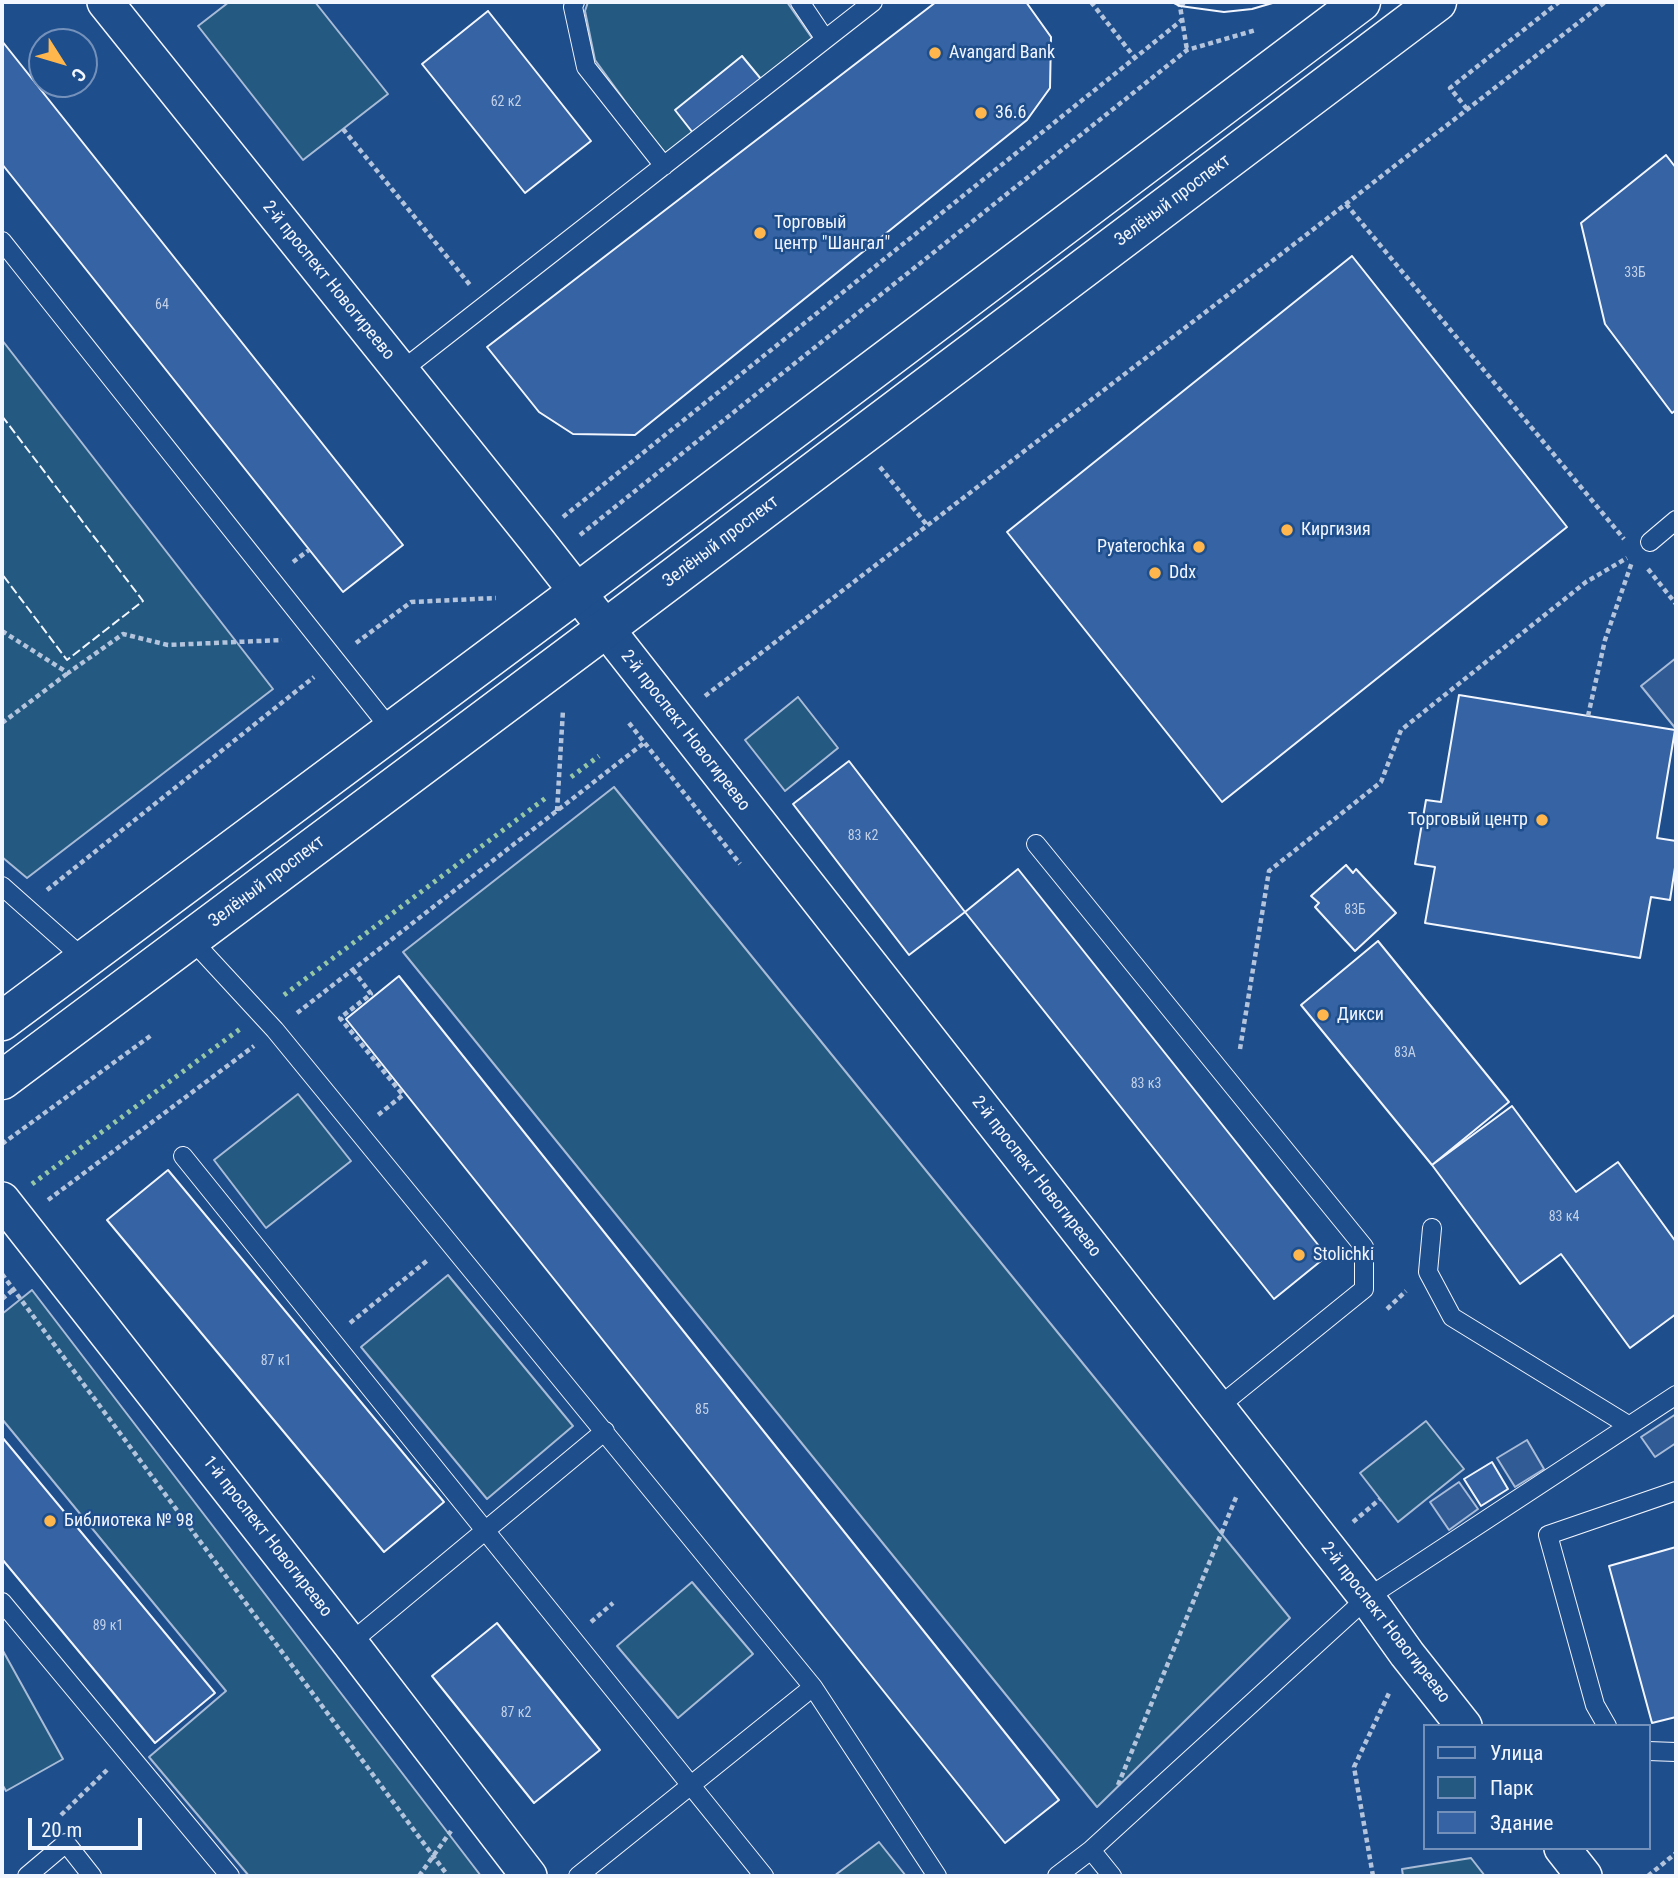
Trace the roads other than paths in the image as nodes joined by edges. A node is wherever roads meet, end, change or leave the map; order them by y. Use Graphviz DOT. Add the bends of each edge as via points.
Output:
graph roads {
  1 [pos="105,2"];
  2 [pos="575,2"];
  3 [pos="800,2"];
  4 [pos="873,2"];
  5 [pos="1361,2"];
  6 [pos="1437,2"];
  7 [pos="825,39"];
  8 [pos="664,166"];
  9 [pos="2,240"];
  10 [pos="401,371"];
  11 [pos="1676,520"];
  12 [pos="1642,548"];
  13 [pos="578,592"];
  14 [pos="605,629"];
  15 [pos="392,731"];
  16 [pos="1036,844"];
  17 [pos="2,887"];
  18 [pos="191,939"];
  19 [pos="83,958"];
  20 [pos="2,1021"];
  21 [pos="2,1080"];
  22 [pos="183,1156"];
  23 [pos="2,1200"];
  24 [pos="1432,1228"];
  25 [pos="1676,1395"];
  26 [pos="1217,1408"];
  27 [pos="1629,1425"];
  28 [pos="605,1431"];
  29 [pos="1676,1491"];
  30 [pos="486,1531"];
  31 [pos="1367,1598"];
  32 [pos="2,1602"];
  33 [pos="350,1643"];
  34 [pos="813,1687"];
  35 [pos="1462,1724"];
  36 [pos="1606,1724"];
  37 [pos="1650,1751"];
  38 [pos="1676,1752"];
  39 [pos="691,1785"];
  40 [pos="1091,1850"];
  41 [pos="1564,1850"];
  42 [pos="27,1876"];
  43 [pos="92,1876"];
  44 [pos="230,1876"];
  45 [pos="529,1876"];
  46 [pos="578,1876"];
  47 [pos="764,1876"];
  48 [pos="937,1876"];
  49 [pos="1057,1876"];
  50 [pos="1112,1876"];
  51 [pos="1584,1876"];
  1 -- 10 [label="street, 2-й проспект Новогиреево"];
  2 -- 8 [label="lane" via="586,67"];
  3 -- 7 [label="lane"];
  4 -- 7 [label="lane"];
  5 -- 13 [label="main road"];
  6 -- 14 [label="main road, Зелёный проспект"];
  7 -- 8 [label="lane"];
  8 -- 10 [label="lane"];
  9 -- 15 [label="lane"];
  10 -- 13 [label="street, 2-й проспект Новогиреево"];
  11 -- 12 [label="lane"];
  13 -- 14 [label="street, 2-й проспект Новогиреево"];
  13 -- 15 [label="main road"];
  14 -- 18 [label="main road, Зелёный проспект"];
  14 -- 26 [label="street, 2-й проспект Новогиреево"];
  15 -- 19 [label="main road"];
  16 -- 26 [label="lane" via="1364,1247 1364,1289"];
  17 -- 19 [label="lane"];
  18 -- 21 [label="main road, Зелёный проспект"];
  18 -- 28 [label="lane" via="275,1030"];
  19 -- 20 [label="main road"];
  22 -- 30 [label="lane"];
  23 -- 33 [label="street, 1-й проспект Новогиреево"];
  24 -- 27 [label="lane" via="1428,1272 1452,1317"];
  25 -- 27 [label="lane"];
  26 -- 31 [label="street, 2-й проспект Новогиреево"];
  27 -- 31 [label="lane"];
  28 -- 30 [label="lane"];
  28 -- 34 [label="lane"];
  29 -- 36 [label="lane" via="1548,1535 1595,1705"];
  30 -- 33 [label="lane"];
  30 -- 39 [label="lane"];
  31 -- 35 [label="street, 2-й проспект Новогиреево"];
  31 -- 40 [label="lane"];
  32 -- 44 [label="lane"];
  33 -- 45 [label="street, 1-й проспект Новогиреево"];
  34 -- 39 [label="lane"];
  34 -- 48 [label="lane"];
  37 -- 38 [label="lane"];
  39 -- 46 [label="lane"];
  39 -- 47 [label="lane"];
  40 -- 49 [label="lane"];
  40 -- 50 [label="lane"];
  41 -- 51 [label="street"];
  42 -- 43 [label="lane" via="66,1843"];
}
